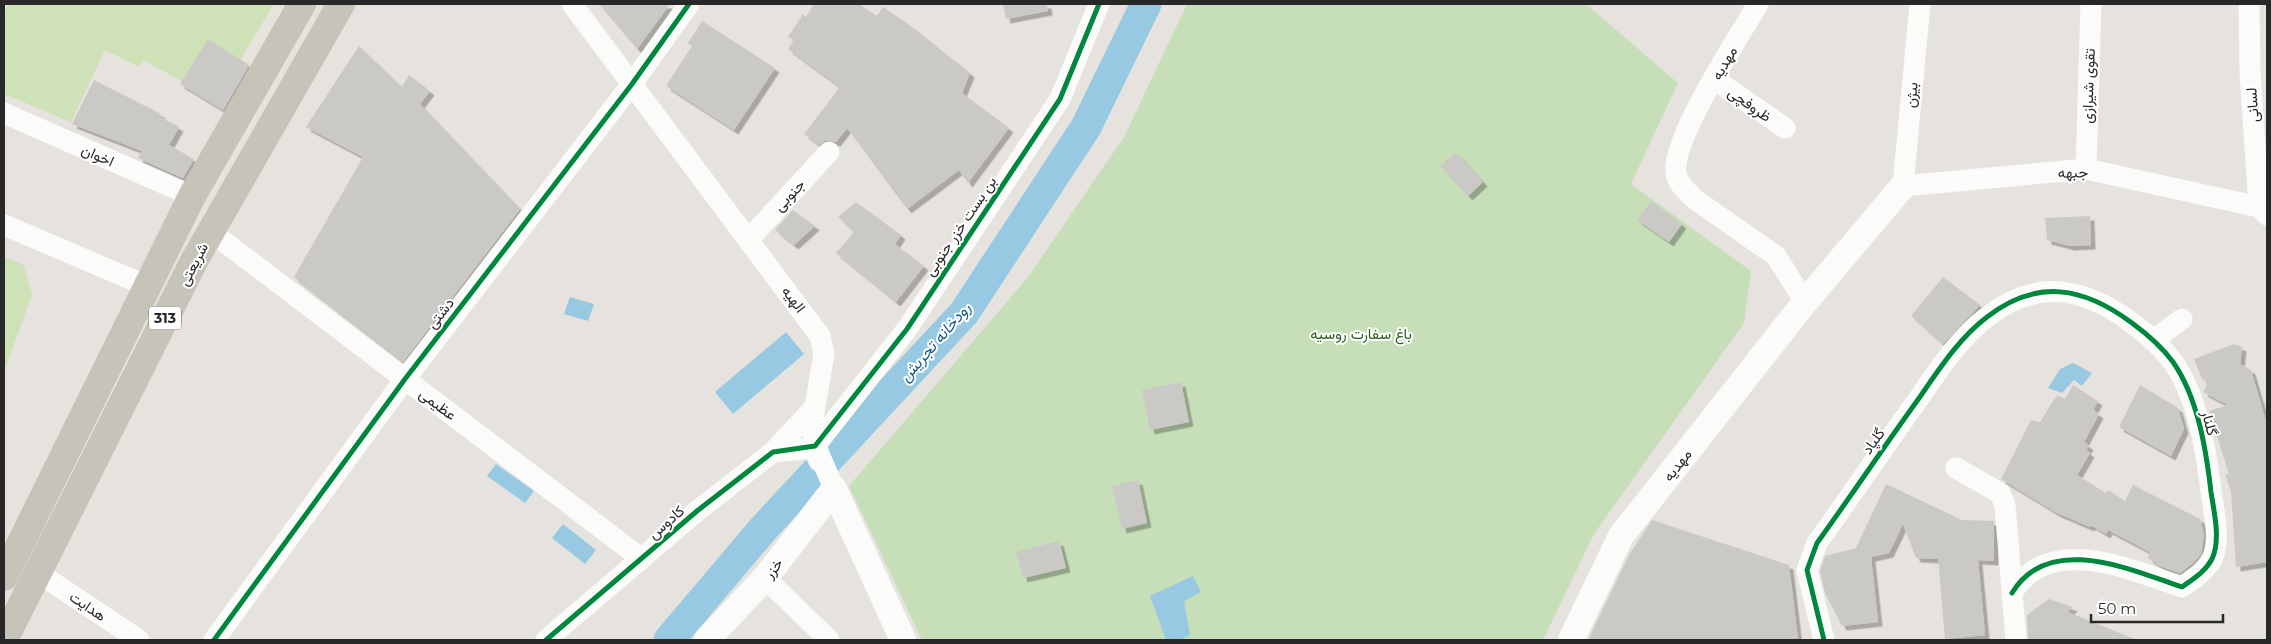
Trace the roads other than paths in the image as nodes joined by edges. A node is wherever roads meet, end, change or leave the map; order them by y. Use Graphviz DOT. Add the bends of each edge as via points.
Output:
graph roads {
  1 [pos="302,4"];
  2 [pos="341,4"];
  3 [pos="572,4"];
  4 [pos="689,4"];
  5 [pos="1099,4"];
  6 [pos="1758,4"];
  7 [pos="1920,4"];
  8 [pos="2091,4"];
  9 [pos="2250,4"];
  10 [pos="2259,70"];
  11 [pos="1714,79"];
  12 [pos="632,84"];
  13 [pos="4,113"];
  14 [pos="1785,128"];
  15 [pos="829,152"];
  16 [pos="2086,169"];
  17 [pos="1902,186"];
  18 [pos="192,196"];
  19 [pos="2263,211"];
  20 [pos="4,225"];
  21 [pos="210,231"];
  22 [pos="749,239"];
  23 [pos="147,286"];
  24 [pos="2030,294"];
  25 [pos="1805,302"];
  26 [pos="2182,319"];
  27 [pos="2153,340"];
  28 [pos="404,379"];
  29 [pos="815,407"];
  30 [pos="814,447"];
  31 [pos="773,452"];
  32 [pos="1956,468"];
  33 [pos="833,490"];
  34 [pos="642,559"];
  35 [pos="37,572"];
  36 [pos="4,577"];
  37 [pos="765,578"];
  38 [pos="2012,593"];
  39 [pos="580,612"];
  40 [pos="712,638"];
  41 [pos="4,640"];
  42 [pos="139,640"];
  43 [pos="214,640"];
  44 [pos="546,640"];
  45 [pos="568,640"];
  46 [pos="828,640"];
  47 [pos="903,640"];
  48 [pos="1571,640"];
  49 [pos="1824,640"];
  50 [pos="2016,640"];
  1 -- 18 [label="main road, شریعتی / 313"];
  2 -- 21 [label="main road, شریعتی / 313"];
  3 -- 12 [label="street, الهیه"];
  4 -- 12 [label="street, دشتی"];
  5 -- 30 [label="street, بن بست خزر جنوبی" via="1060,99 907,329"];
  6 -- 11 [label="street, مهدیه"];
  7 -- 17 [label="street, بیژن"];
  8 -- 16 [label="street, تقوی شیرازی"];
  9 -- 10 [label="street, لسانی"];
  10 -- 19 [label="street, لسانی"];
  11 -- 14 [label="street, ظروفچی"];
  11 -- 25 [label="street, مهدیه" via="1686,130 1677,156 1676,174 1693,198 1776,256"];
  12 -- 22 [label="street, الهیه"];
  12 -- 28 [label="street, دشتی"];
  13 -- 18 [label="street, اخوان"];
  15 -- 22 [label="street, جنوبی"];
  16 -- 17 [label="street, جبهه"];
  16 -- 19 [label="street, جبهه"];
  17 -- 25 [label="street, مهدیه"];
  18 -- 23 [label="main road, شریعتی / 313"];
  20 -- 23 [label="street"];
  21 -- 28 [label="street, عظیمی"];
  21 -- 35 [label="main road, شریعتی / 313"];
  22 -- 29 [label="street, الهیه" via="820,336 824,354"];
  23 -- 36 [label="main road, شریعتی / 313"];
  24 -- 27 [label="street, گلنار" via="2056,291 2082,295 2125,318"];
  24 -- 49 [label="street, گلپاد" via="1987,316 1958,345 1817,543 1807,570"];
  25 -- 48 [label="street, مهدیه" via="1621,536"];
  26 -- 27 [label="street"];
  27 -- 38 [label="street, گلنار" via="2173,362 2186,388 2200,432 2213,502 2216,539 2212,558 2200,574 2182,587 2109,563 2078,559 2028,573"];
  28 -- 34 [label="street, عظیمی"];
  28 -- 43 [label="street, دشتی"];
  29 -- 30 [label="street, الهیه" via="812,424"];
  29 -- 31 [label="street, کادوس"];
  30 -- 31 [label="street"];
  30 -- 33 [label="street, الهیه"];
  31 -- 34 [label="street, کادوس"];
  32 -- 38 [label="street" via="2000,493 2005,505"];
  33 -- 37 [label="street, خزر"];
  33 -- 47 [label="street, الهیه"];
  34 -- 39 [label="street, کادوس"];
  35 -- 41 [label="main road, شریعتی / 313"];
  35 -- 42 [label="street, هدایت"];
  37 -- 40 [label="street, خزر"];
  37 -- 46 [label="street"];
  38 -- 50 [label="street"];
  39 -- 44 [label="street, کادوس"];
  39 -- 45 [label="street, کادوس"];
}
